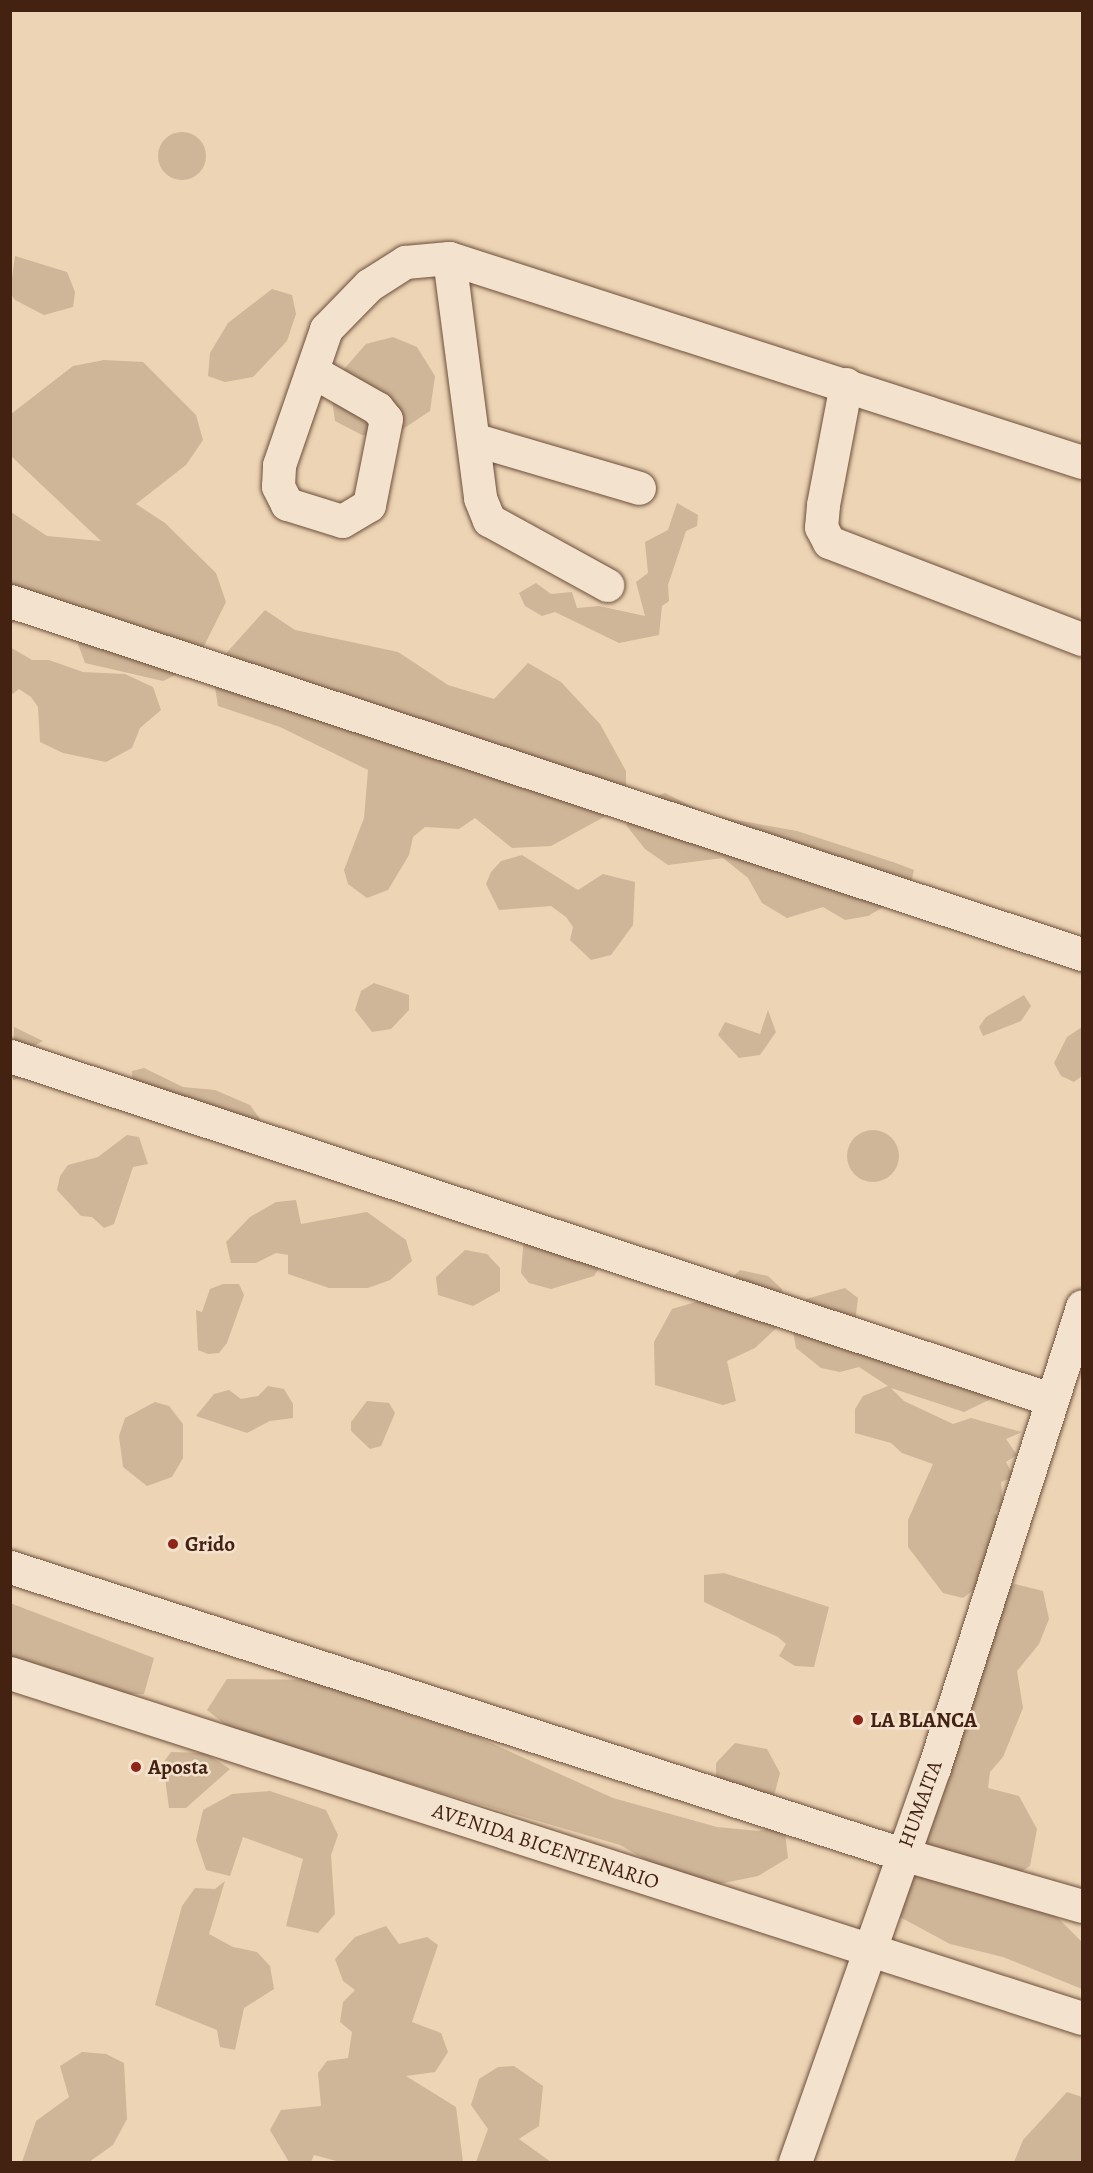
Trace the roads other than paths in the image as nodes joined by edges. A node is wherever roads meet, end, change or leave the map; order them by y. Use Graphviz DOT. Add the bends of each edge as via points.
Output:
graph roads {
  1 [pos="449,258"];
  2 [pos="312,371"];
  3 [pos="846,384"];
  4 [pos="473,440"];
  5 [pos="1083,462"];
  6 [pos="639,488"];
  7 [pos="607,585"];
  8 [pos="10,601"];
  9 [pos="1083,639"];
  10 [pos="1083,954"];
  11 [pos="10,1056"];
  12 [pos="1083,1306"];
  13 [pos="1050,1399"];
  14 [pos="10,1567"];
  15 [pos="10,1672"];
  16 [pos="902,1854"];
  17 [pos="1083,1906"];
  18 [pos="871,1951"];
  19 [pos="1083,2018"];
  20 [pos="795,2163"];
  1 -- 2 [label="street" via="405,262 369,285 326,329"];
  1 -- 3 [label="street"];
  1 -- 4 [label="street"];
  3 -- 5 [label="street"];
  3 -- 9 [label="street" via="823,505 821,527 829,542"];
  4 -- 6 [label="street"];
  4 -- 7 [label="street" via="480,498 489,520"];
  8 -- 10 [label="street"];
  11 -- 13 [label="street"];
  12 -- 13 [label="street, HUMAITA"];
  13 -- 16 [label="street, HUMAITA"];
  14 -- 16 [label="street"];
  15 -- 18 [label="street, AVENIDA BICENTENARIO"];
  16 -- 17 [label="street"];
  16 -- 18 [label="street, HUMAITA"];
  18 -- 19 [label="street, AVENIDA BICENTENARIO"];
  18 -- 20 [label="street, HUMAITA"];
}
